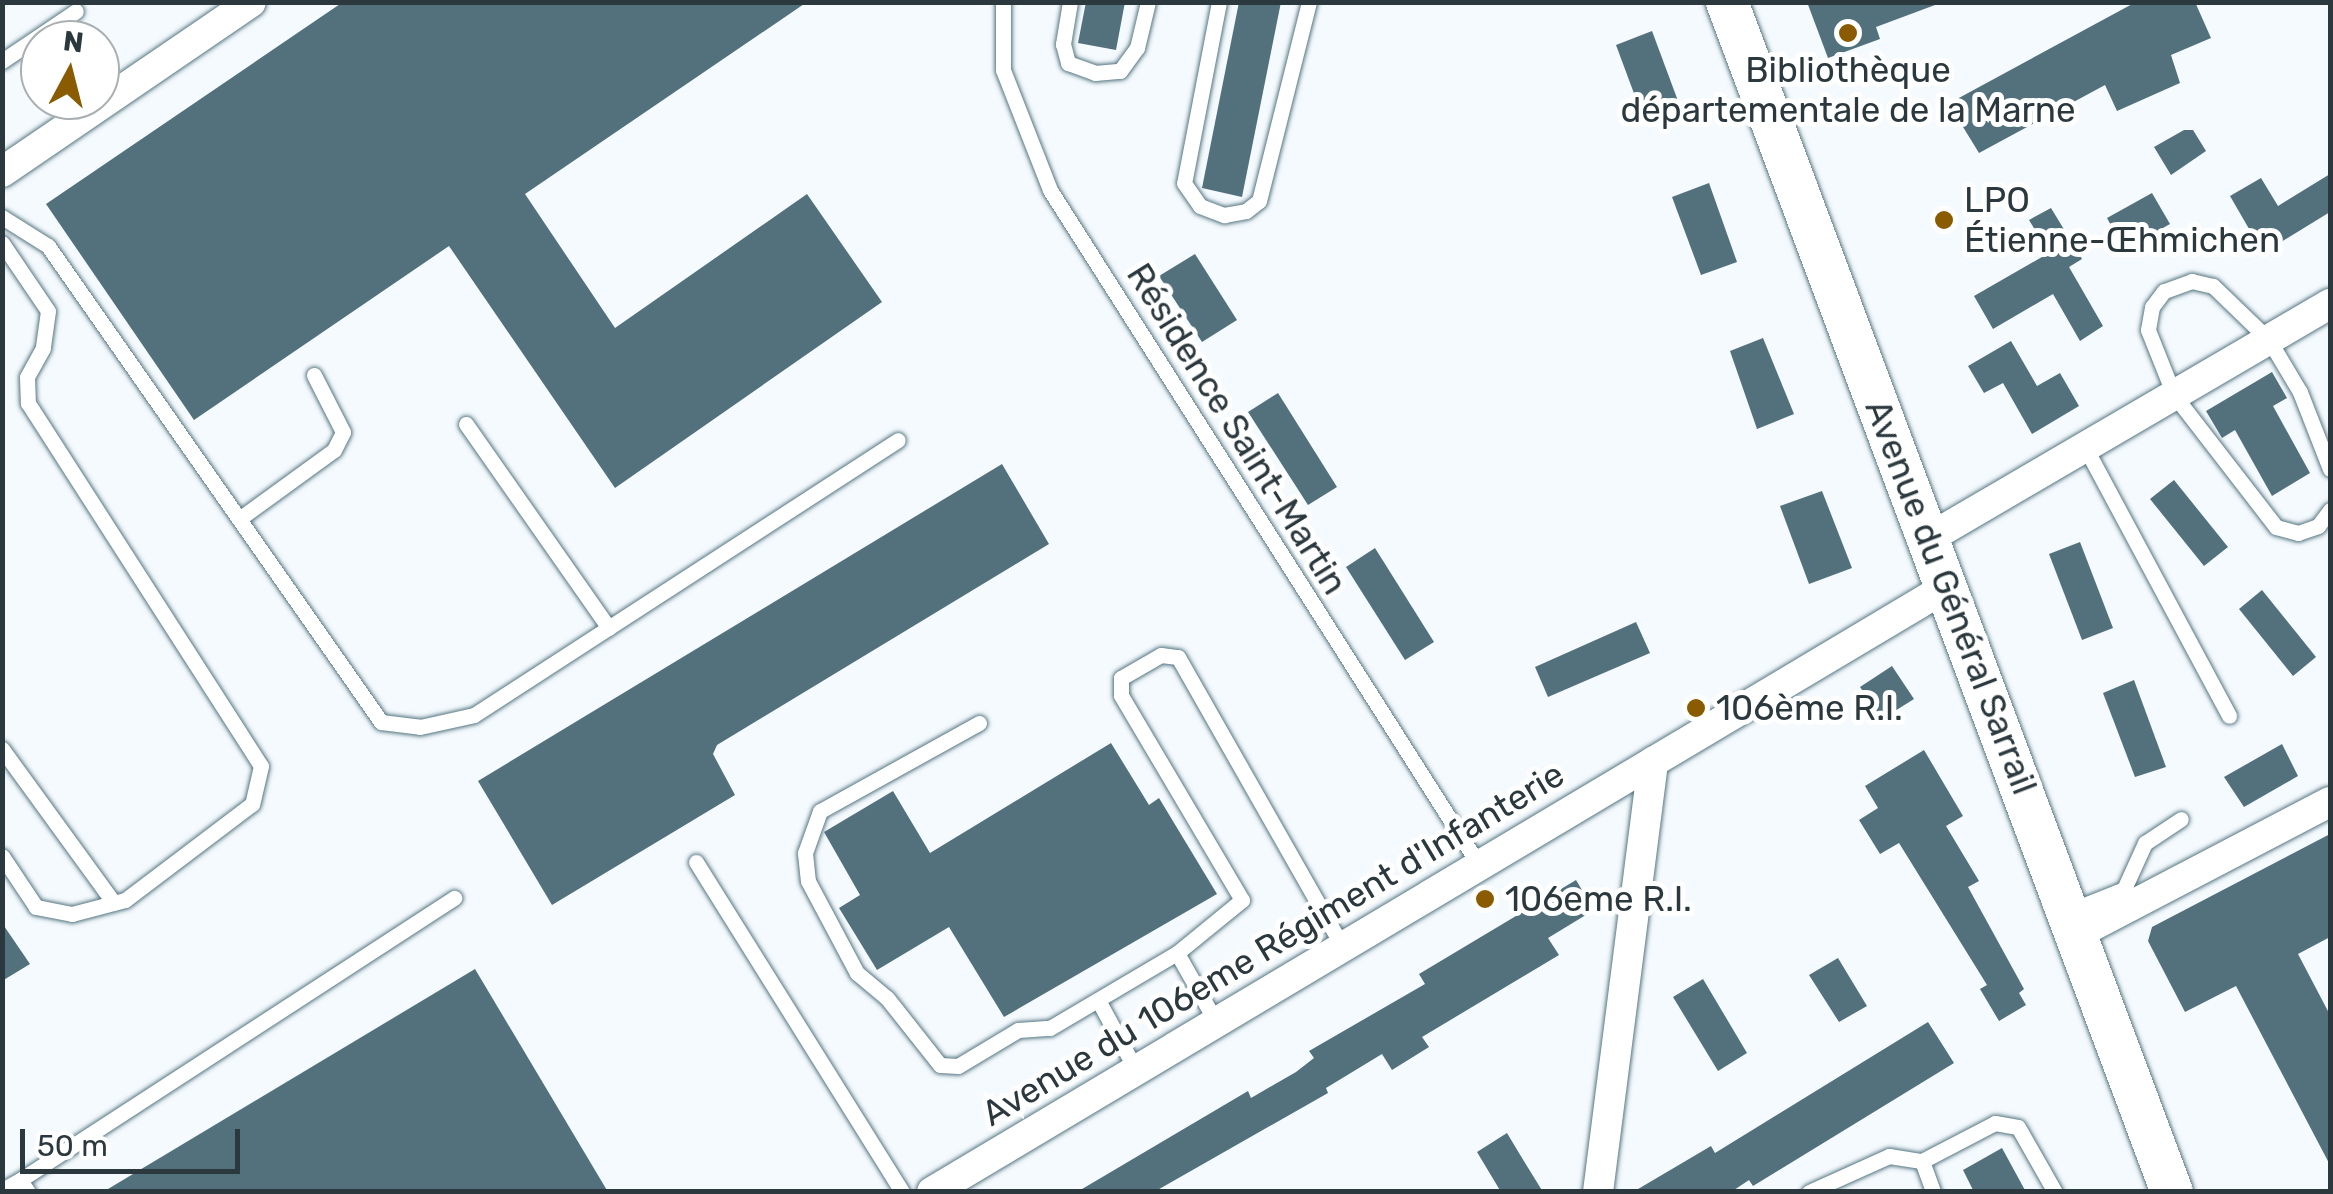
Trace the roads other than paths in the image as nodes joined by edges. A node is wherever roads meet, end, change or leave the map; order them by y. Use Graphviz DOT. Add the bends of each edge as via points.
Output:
graph roads {
  1 [pos="251,2"];
  2 [pos="1003,2"];
  3 [pos="1070,2"];
  4 [pos="1148,2"];
  5 [pos="1219,2"];
  6 [pos="1309,2"];
  7 [pos="1728,2"];
  8 [pos="76,11"];
  9 [pos="2,62"];
  10 [pos="2,172"];
  11 [pos="2,217"];
  12 [pos="2,244"];
  13 [pos="8,263"];
  14 [pos="2330,304"];
  15 [pos="2269,340"];
  16 [pos="314,376"];
  17 [pos="2174,395"];
  18 [pos="466,424"];
  19 [pos="898,440"];
  20 [pos="2085,447"];
  21 [pos="2330,470"];
  22 [pos="2330,510"];
  23 [pos="239,519"];
  24 [pos="1931,537"];
  25 [pos="1950,585"];
  26 [pos="609,628"];
  27 [pos="2230,716"];
  28 [pos="979,723"];
  29 [pos="2,748"];
  30 [pos="1653,761"];
  31 [pos="2330,802"];
  32 [pos="2181,819"];
  33 [pos="2,856"];
  34 [pos="696,862"];
  35 [pos="1479,865"];
  36 [pos="454,898"];
  37 [pos="114,903"];
  38 [pos="2073,923"];
  39 [pos="1342,947"];
  40 [pos="1177,952"];
  41 [pos="1098,1000"];
  42 [pos="1216,1022"];
  43 [pos="1136,1070"];
  44 [pos="1922,1160"];
  45 [pos="24,1186"];
  46 [pos="2,1190"];
  47 [pos="902,1192"];
  48 [pos="932,1192"];
  49 [pos="1598,1192"];
  50 [pos="1808,1192"];
  51 [pos="1933,1192"];
  52 [pos="2055,1192"];
  53 [pos="2172,1192"];
  1 -- 10 [label="street"];
  2 -- 35 [label="lane, Résidence Saint-Martin" via="1003,70 1050,190"];
  3 -- 4 [label="lane" via="1063,44 1068,63 1095,74 1120,70 1138,48"];
  5 -- 6 [label="lane" via="1184,183 1200,206 1224,215 1246,212 1259,200"];
  7 -- 24 [label="main road, Avenue du Général Sarrail"];
  8 -- 9 [label="lane"];
  11 -- 23 [label="lane" via="48,246"];
  12 -- 13 [label="lane"];
  13 -- 37 [label="lane" via="48,311 44,348 27,377 28,403 261,766 252,804"];
  14 -- 15 [label="street"];
  15 -- 17 [label="street"];
  15 -- 17 [label="lane" via="2213,286 2192,282 2164,292 2152,307 2148,330"];
  15 -- 21 [label="lane" via="2300,392"];
  16 -- 23 [label="lane" via="343,432 334,450"];
  17 -- 20 [label="street"];
  17 -- 22 [label="lane" via="2276,527 2298,533 2318,526"];
  18 -- 26 [label="lane"];
  19 -- 26 [label="lane"];
  20 -- 24 [label="street"];
  20 -- 27 [label="lane"];
  23 -- 26 [label="lane" via="381,722 420,727 474,715"];
  24 -- 25 [label="main road, Avenue du Général Sarrail"];
  25 -- 30 [label="street, Avenue du 106eme Régiment d'Infanterie"];
  25 -- 38 [label="main road, Avenue du Général Sarrail"];
  28 -- 41 [label="lane" via="820,811 805,853 808,881 857,973 887,998 940,1065 958,1066 1018,1030 1050,1028"];
  29 -- 37 [label="lane"];
  30 -- 35 [label="street, Avenue du 106eme Régiment d'Infanterie"];
  30 -- 49 [label="street"];
  31 -- 38 [label="street"];
  32 -- 38 [label="lane" via="2145,842 2124,889"];
  33 -- 37 [label="lane" via="36,907 72,914"];
  34 -- 47 [label="lane"];
  35 -- 39 [label="street, Avenue du 106eme Régiment d'Infanterie"];
  36 -- 45 [label="lane"];
  38 -- 53 [label="main road, Avenue du Général Sarrail"];
  39 -- 40 [label="lane" via="1178,658 1161,655 1121,678 1121,695 1242,900"];
  39 -- 42 [label="street, Avenue du 106eme Régiment d'Infanterie"];
  40 -- 41 [label="lane"];
  40 -- 42 [label="lane"];
  41 -- 43 [label="lane"];
  42 -- 43 [label="street, Avenue du 106eme Régiment d'Infanterie"];
  43 -- 48 [label="street, Avenue du 106eme Régiment d'Infanterie"];
  44 -- 50 [label="lane" via="1889,1156"];
  44 -- 51 [label="lane"];
  44 -- 52 [label="lane" via="1995,1123 2018,1127"];
  45 -- 46 [label="lane"];
}
